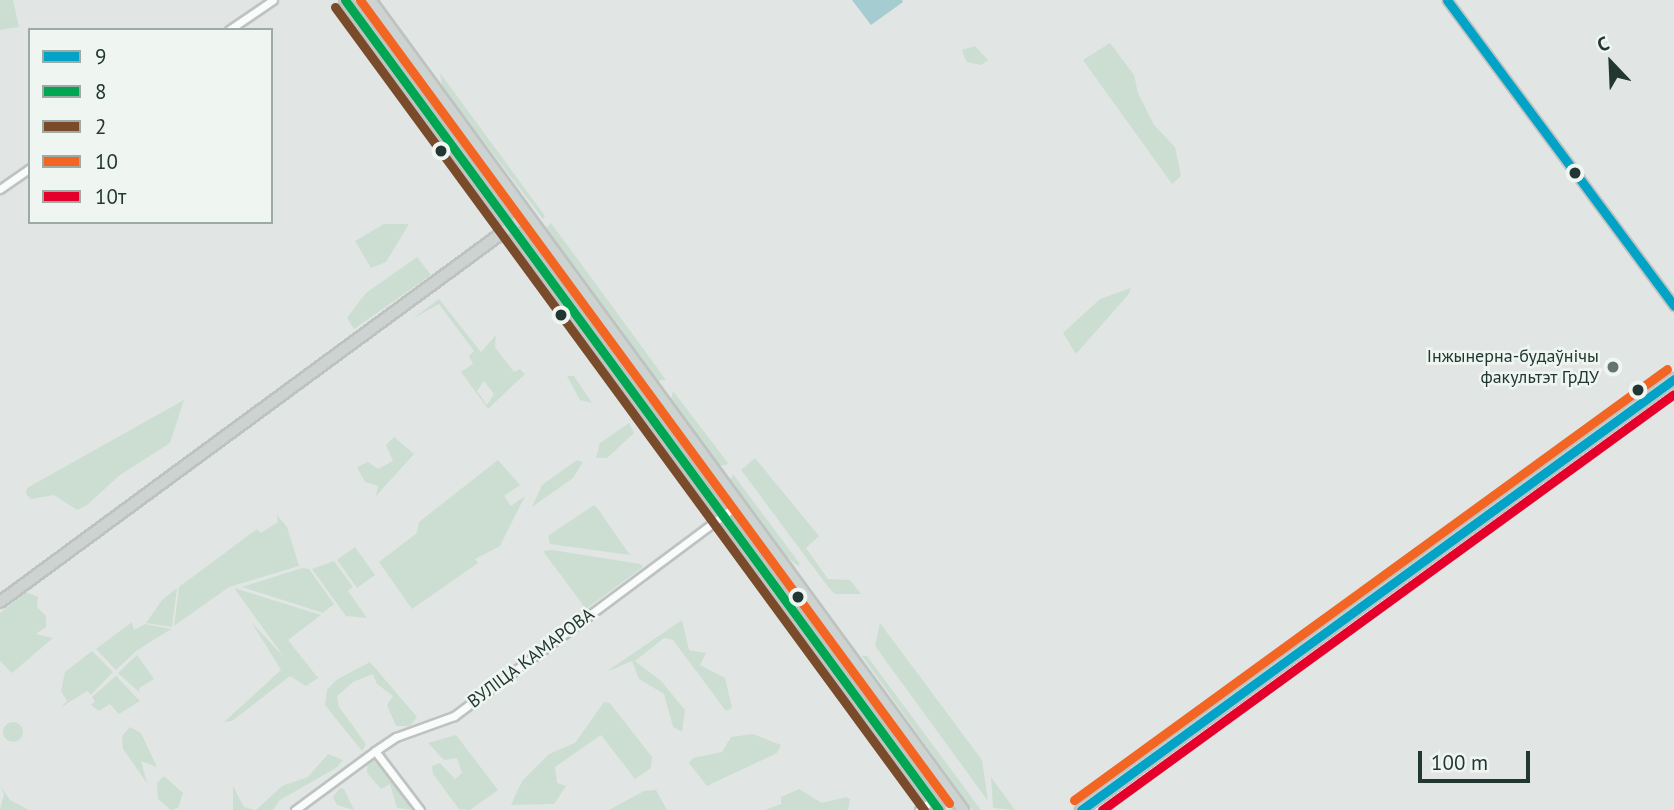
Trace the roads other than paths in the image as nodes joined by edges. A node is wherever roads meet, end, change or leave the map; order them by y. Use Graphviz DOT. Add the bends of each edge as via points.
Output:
graph roads {
  1 [pos="273,0"];
  2 [pos="345,0"];
  3 [pos="370,0"];
  4 [pos="1447,0"];
  5 [pos="232,28"];
  6 [pos="28,170"];
  7 [pos="0,189"];
  8 [pos="525,216"];
  9 [pos="512,225"];
  10 [pos="1674,306"];
  11 [pos="1674,379"];
  12 [pos="737,505"];
  13 [pos="723,515"];
  14 [pos="0,602"];
  15 [pos="376,751"];
  16 [pos="932,800"];
  17 [pos="295,810"];
  18 [pos="420,810"];
  19 [pos="919,810"];
  20 [pos="939,810"];
  21 [pos="962,810"];
  22 [pos="1081,810"];
  1 -- 5 [label="street"];
  2 -- 9 [label="main road"];
  3 -- 8 [label="main road"];
  4 -- 10 [label="street"];
  6 -- 7 [label="street"];
  8 -- 9 [label="main road"];
  8 -- 12 [label="main road"];
  9 -- 13 [label="main road"];
  9 -- 14 [label="main road"];
  11 -- 22 [label="main road"];
  12 -- 13 [label="street, ВУЛІЦА КАМАРОВА"];
  12 -- 21 [label="main road"];
  13 -- 15 [label="street, ВУЛІЦА КАМАРОВА" via="454,716 396,737"];
  13 -- 16 [label="main road"];
  15 -- 17 [label="street, ВУЛІЦА КАМАРОВА"];
  15 -- 18 [label="street"];
  16 -- 19 [label="street"];
  16 -- 20 [label="main road"];
}
